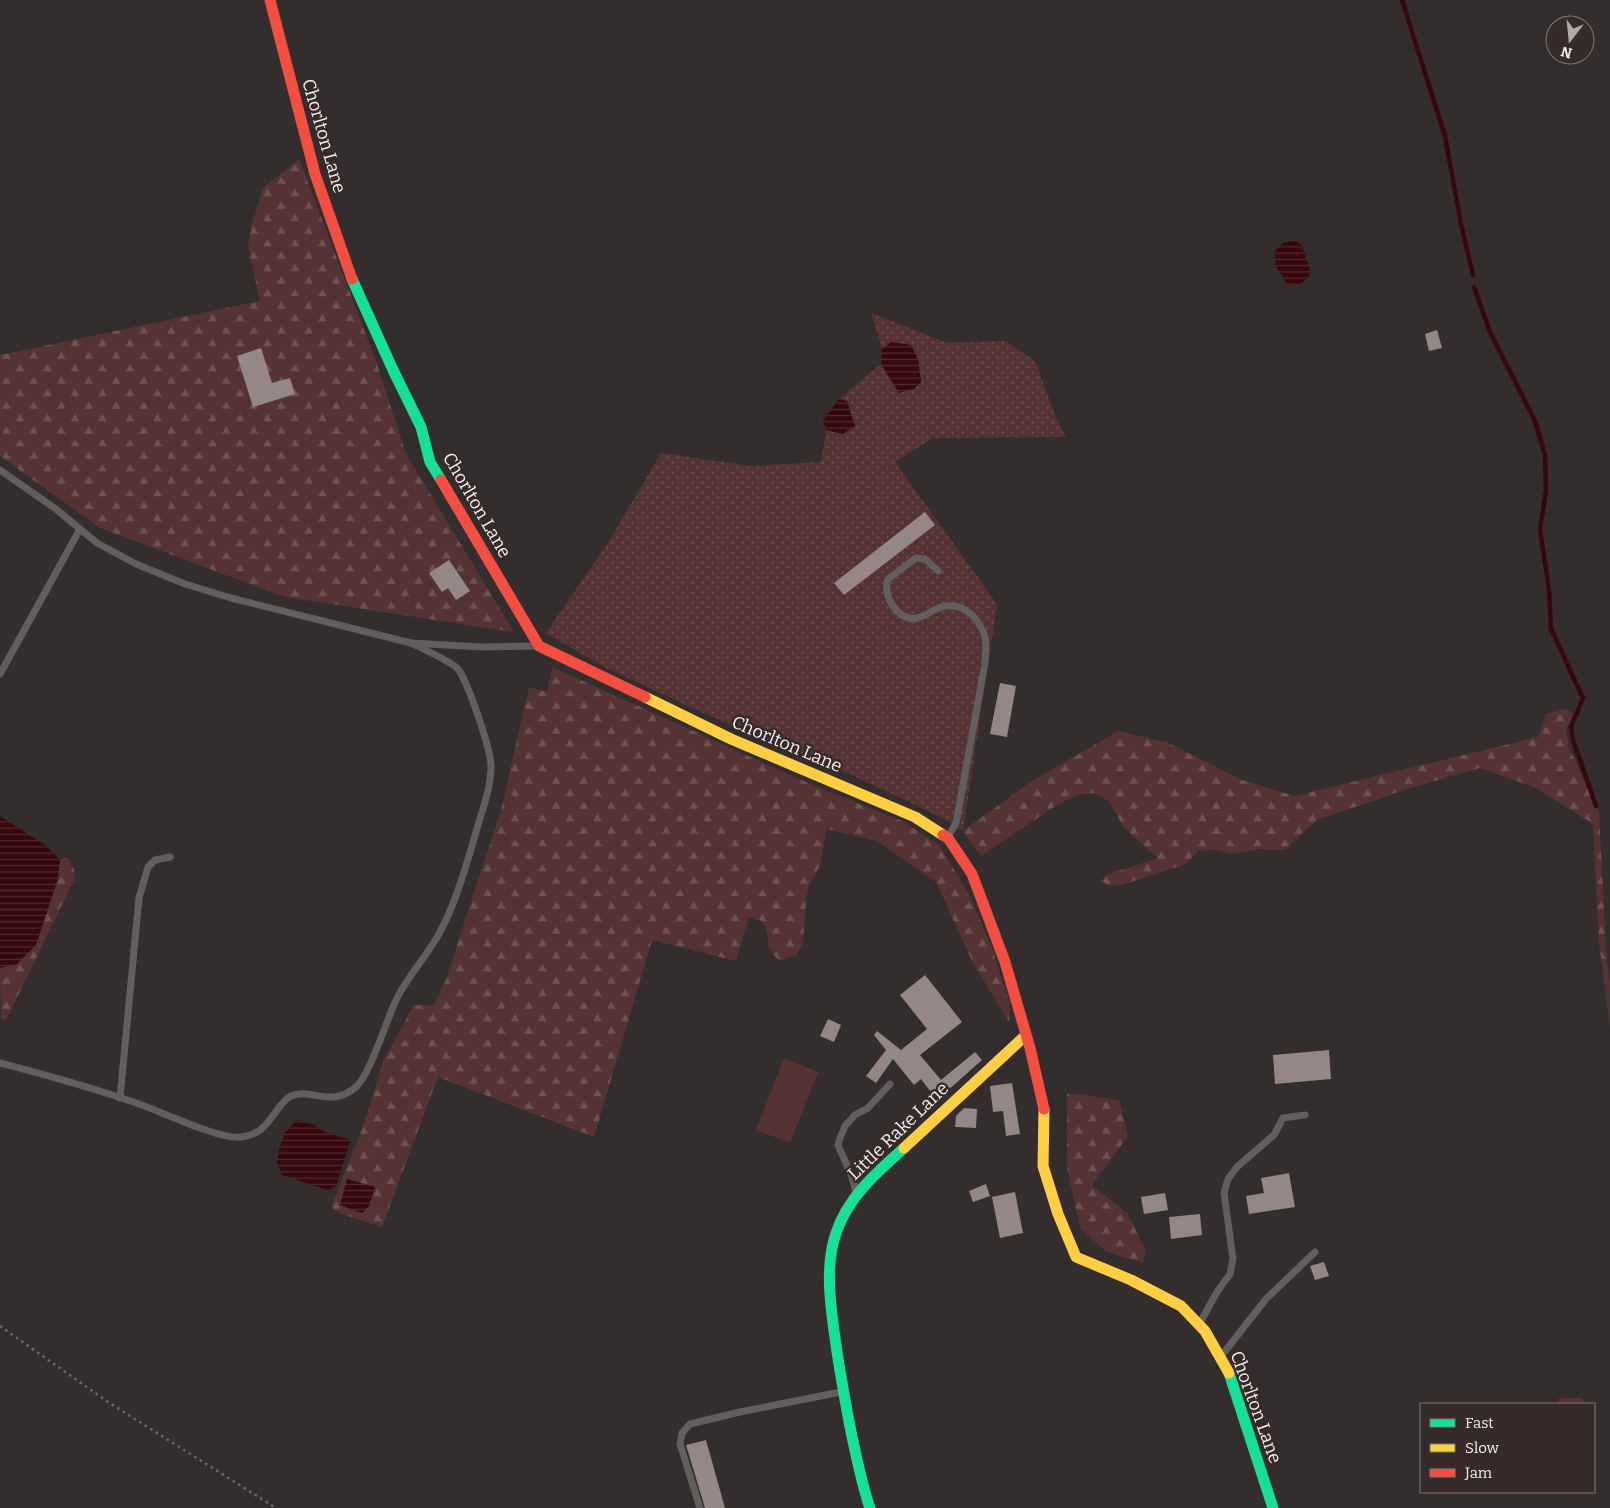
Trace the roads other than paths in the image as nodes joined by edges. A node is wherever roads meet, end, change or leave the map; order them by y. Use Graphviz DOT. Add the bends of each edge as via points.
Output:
graph roads {
  1 [pos="270,0"];
  2 [pos="0,470"];
  3 [pos="80,529"];
  4 [pos="938,571"];
  5 [pos="410,643"];
  6 [pos="539,646"];
  7 [pos="0,674"];
  8 [pos="948,838"];
  9 [pos="170,857"];
  10 [pos="1025,1036"];
  11 [pos="0,1063"];
  12 [pos="890,1084"];
  13 [pos="120,1098"];
  14 [pos="1305,1115"];
  15 [pos="857,1195"];
  16 [pos="1315,1252"];
  17 [pos="1199,1324"];
  18 [pos="1220,1357"];
  19 [pos="843,1392"];
  20 [pos="700,1508"];
  21 [pos="870,1508"];
  22 [pos="1273,1508"];
  1 -- 6 [label="street, Chorlton Lane" via="314,174 352,278 421,427 430,462"];
  2 -- 3 [label="lane"];
  3 -- 5 [label="lane" via="97,543 136,564 185,584"];
  3 -- 7 [label="lane"];
  4 -- 8 [label="lane" via="925,559 916,558 888,579 886,589 897,612 908,617 917,618 947,606 970,612 985,639 985,664 956,824"];
  5 -- 6 [label="lane"];
  5 -- 13 [label="lane" via="456,667 466,681 489,751 490,775 486,801 466,866 443,927 398,996 359,1085 343,1096 291,1096 264,1128 253,1135 238,1138 218,1134"];
  6 -- 8 [label="street, Chorlton Lane" via="731,740 916,817"];
  8 -- 10 [label="street, Chorlton Lane" via="972,874 1006,962"];
  9 -- 13 [label="lane" via="155,860 148,867 139,898"];
  10 -- 15 [label="street, Little Rake Lane" via="915,1136"];
  10 -- 17 [label="street, Chorlton Lane" via="1045,1113 1043,1166 1076,1257 1131,1280 1180,1306"];
  11 -- 13 [label="lane"];
  12 -- 15 [label="lane" via="868,1108 855,1115 840,1138 838,1145"];
  14 -- 17 [label="lane" via="1283,1118 1274,1135 1228,1179 1224,1193 1232,1266"];
  15 -- 19 [label="street, Little Rake Lane" via="836,1232 829,1263 831,1311"];
  16 -- 18 [label="lane" via="1266,1299"];
  17 -- 18 [label="street, Chorlton Lane"];
  18 -- 22 [label="street, Chorlton Lane" via="1227,1368"];
  19 -- 20 [label="lane" via="690,1424 682,1433 680,1444"];
  19 -- 21 [label="street, Little Rake Lane"];
}
